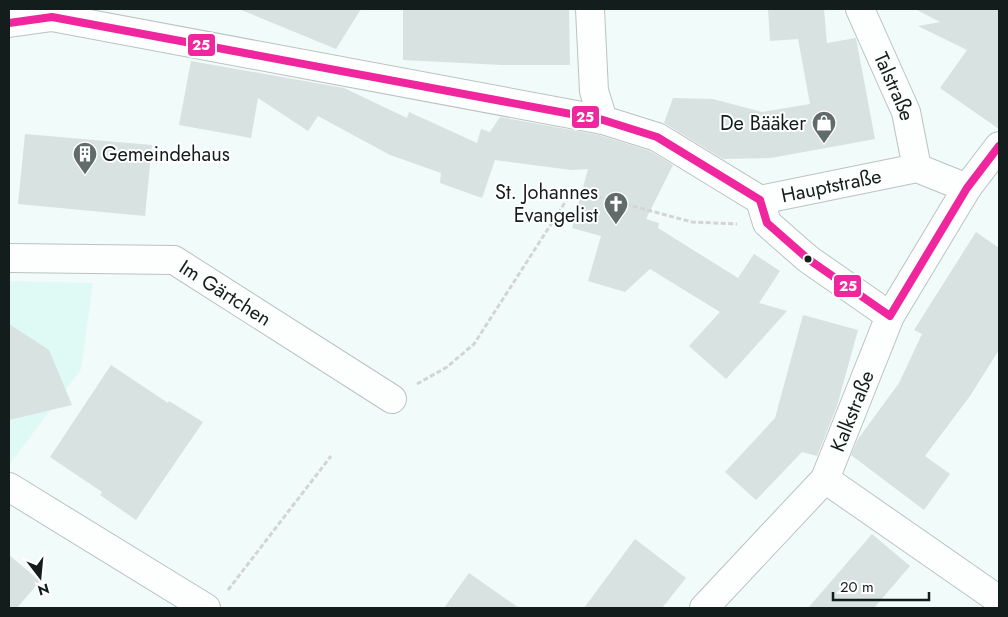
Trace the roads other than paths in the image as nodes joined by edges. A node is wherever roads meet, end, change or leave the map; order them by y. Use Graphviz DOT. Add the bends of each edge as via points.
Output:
graph roads {
  1 [pos="590,9"];
  2 [pos="860,9"];
  3 [pos="9,23"];
  4 [pos="603,120"];
  5 [pos="999,146"];
  6 [pos="917,168"];
  7 [pos="967,188"];
  8 [pos="760,200"];
  9 [pos="9,258"];
  10 [pos="890,316"];
  11 [pos="392,398"];
  12 [pos="825,479"];
  13 [pos="9,487"];
  14 [pos="999,600"];
  15 [pos="216,601"];
  16 [pos="704,608"];
  1 -- 4 [label="street" via="594,90"];
  2 -- 6 [label="street, Talstraße" via="906,112"];
  3 -- 4 [label="street, Hauptstraße" via="52,17"];
  4 -- 8 [label="street, Hauptstraße" via="657,137"];
  5 -- 7 [label="street"];
  6 -- 7 [label="street"];
  6 -- 8 [label="street, Hauptstraße"];
  7 -- 10 [label="street, Kalkstraße"];
  8 -- 10 [label="street" via="767,223 808,259"];
  9 -- 11 [label="street, Im Gärtchen" via="174,260"];
  10 -- 12 [label="street, Kalkstraße"];
  12 -- 14 [label="street"];
  12 -- 16 [label="street, Kalkstraße"];
  13 -- 15 [label="street"];
}
